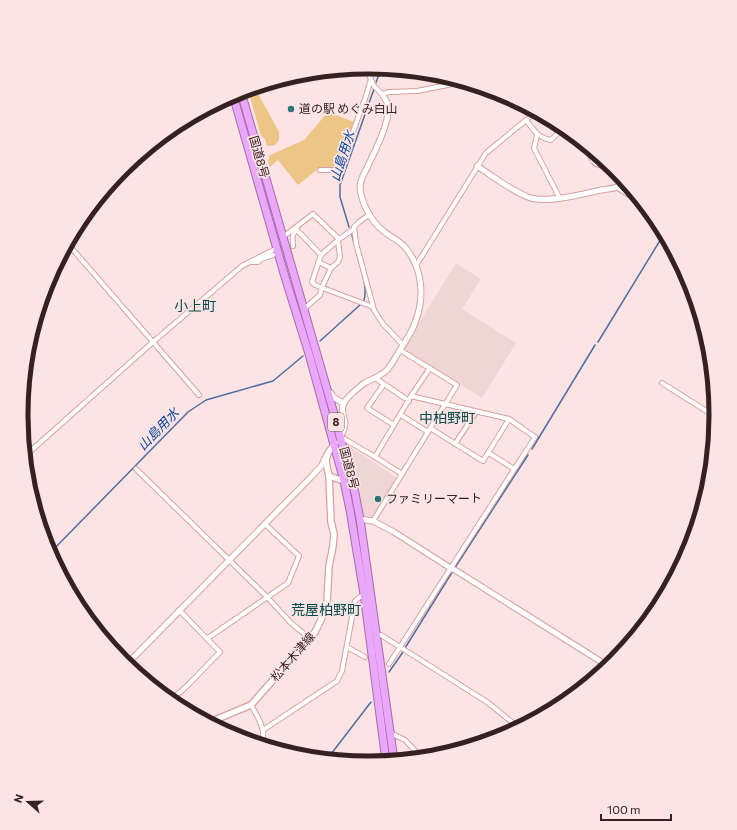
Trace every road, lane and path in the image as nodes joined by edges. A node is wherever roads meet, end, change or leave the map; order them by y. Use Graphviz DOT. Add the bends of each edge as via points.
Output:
graph roads {
  1 [pos="369,74"];
  2 [pos="371,79"];
  3 [pos="450,84"];
  4 [pos="382,94"];
  5 [pos="243,98"];
  6 [pos="235,102"];
  7 [pos="531,116"];
  8 [pos="526,120"];
  9 [pos="559,132"];
  10 [pos="537,134"];
  11 [pos="590,156"];
  12 [pos="477,166"];
  13 [pos="600,166"];
  14 [pos="320,170"];
  15 [pos="618,183"];
  16 [pos="616,186"];
  17 [pos="628,194"];
  18 [pos="559,197"];
  19 [pos="370,214"];
  20 [pos="296,229"];
  21 [pos="354,229"];
  22 [pos="282,238"];
  23 [pos="339,240"];
  24 [pos="293,246"];
  25 [pos="277,248"];
  26 [pos="72,249"];
  27 [pos="273,255"];
  28 [pos="321,255"];
  29 [pos="248,262"];
  30 [pos="318,262"];
  31 [pos="417,264"];
  32 [pos="331,268"];
  33 [pos="322,287"];
  34 [pos="373,307"];
  35 [pos="304,309"];
  36 [pos="153,342"];
  37 [pos="402,348"];
  38 [pos="317,357"];
  39 [pos="430,368"];
  40 [pos="375,378"];
  41 [pos="662,383"];
  42 [pos="384,384"];
  43 [pos="199,395"];
  44 [pos="412,396"];
  45 [pos="409,401"];
  46 [pos="343,403"];
  47 [pos="446,404"];
  48 [pos="476,412"];
  49 [pos="709,412"];
  50 [pos="401,415"];
  51 [pos="509,419"];
  52 [pos="394,425"];
  53 [pos="429,430"];
  54 [pos="340,437"];
  55 [pos="335,443"];
  56 [pos="456,444"];
  57 [pos="30,451"];
  58 [pos="328,453"];
  59 [pos="489,453"];
  60 [pos="375,457"];
  61 [pos="136,469"];
  62 [pos="514,469"];
  63 [pos="402,474"];
  64 [pos="329,476"];
  65 [pos="344,481"];
  66 [pos="360,518"];
  67 [pos="373,521"];
  68 [pos="265,524"];
  69 [pos="228,560"];
  70 [pos="453,569"];
  71 [pos="364,594"];
  72 [pos="268,597"];
  73 [pos="179,610"];
  74 [pos="376,636"];
  75 [pos="208,638"];
  76 [pos="309,638"];
  77 [pos="347,647"];
  78 [pos="400,648"];
  79 [pos="364,656"];
  80 [pos="132,659"];
  81 [pos="602,662"];
  82 [pos="389,664"];
  83 [pos="176,696"];
  84 [pos="251,705"];
  85 [pos="217,719"];
  86 [pos="513,723"];
  87 [pos="263,730"];
  88 [pos="390,733"];
  89 [pos="262,738"];
  90 [pos="417,752"];
  91 [pos="385,755"];
  92 [pos="393,755"];
  1 -- 2 [label="street"];
  2 -- 4 [label="street"];
  2 -- 14 [label="street" via="339,170"];
  3 -- 4 [label="street"];
  4 -- 19 [label="street" via="388,104 388,117 360,188 364,204"];
  5 -- 22 [label="highway, 国道8号 / 8"];
  6 -- 25 [label="highway, 国道8号 / 8"];
  7 -- 8 [label="street"];
  8 -- 10 [label="street"];
  8 -- 12 [label="street" via="486,153"];
  9 -- 10 [label="street" via="551,140"];
  10 -- 18 [label="street" via="534,148"];
  11 -- 13 [label="street"];
  12 -- 18 [label="street" via="529,198 539,200"];
  12 -- 31 [label="street"];
  15 -- 16 [label="street"];
  16 -- 17 [label="street"];
  16 -- 18 [label="street" via="591,193"];
  19 -- 21 [label="street"];
  19 -- 31 [label="street" via="376,225 394,237"];
  20 -- 22 [label="street"];
  20 -- 23 [label="street" via="313,214"];
  20 -- 24 [label="street" via="292,236"];
  20 -- 28 [label="street"];
  21 -- 23 [label="street"];
  21 -- 34 [label="street"];
  22 -- 35 [label="highway, 国道8号 / 8"];
  23 -- 28 [label="street"];
  23 -- 32 [label="street" via="340,257"];
  25 -- 29 [label="street"];
  25 -- 55 [label="highway, 国道8号 / 8"];
  26 -- 36 [label="street"];
  27 -- 29 [label="street" via="258,262"];
  28 -- 30 [label="street"];
  29 -- 36 [label="street"];
  30 -- 32 [label="street"];
  30 -- 33 [label="street" via="312,282"];
  31 -- 37 [label="street" via="421,295 419,308"];
  32 -- 33 [label="street"];
  33 -- 34 [label="street"];
  33 -- 35 [label="street" via="320,295"];
  34 -- 37 [label="street"];
  35 -- 38 [label="highway, 国道8号 / 8"];
  36 -- 43 [label="street"];
  36 -- 57 [label="street"];
  37 -- 39 [label="street"];
  37 -- 40 [label="street" via="387,370"];
  38 -- 46 [label="street" via="333,397"];
  38 -- 54 [label="highway, 国道8号 / 8"];
  39 -- 44 [label="street"];
  39 -- 47 [label="street" via="457,385"];
  40 -- 42 [label="street"];
  40 -- 46 [label="street" via="364,383"];
  41 -- 49 [label="street"];
  42 -- 45 [label="street"];
  42 -- 52 [label="street" via="367,408"];
  44 -- 45 [label="street"];
  44 -- 47 [label="street"];
  45 -- 50 [label="street"];
  46 -- 54 [label="street" via="345,424"];
  47 -- 48 [label="street"];
  47 -- 53 [label="street"];
  48 -- 51 [label="street"];
  48 -- 56 [label="street"];
  50 -- 52 [label="street"];
  50 -- 53 [label="street"];
  51 -- 59 [label="street"];
  51 -- 62 [label="street" via="535,437"];
  52 -- 60 [label="street"];
  53 -- 56 [label="street"];
  53 -- 63 [label="street"];
  54 -- 55 [label="street"];
  54 -- 60 [label="street"];
  54 -- 66 [label="highway, 国道8号 / 8"];
  55 -- 58 [label="main road"];
  55 -- 65 [label="highway, 国道8号 / 8"];
  56 -- 59 [label="street" via="483,461"];
  58 -- 64 [label="main road, 松本木津線" via="326,467"];
  58 -- 68 [label="street" via="322,465"];
  59 -- 62 [label="street"];
  60 -- 63 [label="street"];
  61 -- 69 [label="street"];
  62 -- 70 [label="street"];
  63 -- 67 [label="street"];
  64 -- 65 [label="main road"];
  64 -- 76 [label="main road, 松本木津線" via="334,540 329,566 327,603 315,632"];
  65 -- 71 [label="highway, 国道8号 / 8"];
  66 -- 67 [label="street"];
  66 -- 74 [label="highway, 国道8号 / 8"];
  67 -- 70 [label="street"];
  68 -- 69 [label="street"];
  68 -- 72 [label="street" via="299,556 288,583"];
  69 -- 72 [label="street"];
  69 -- 73 [label="street"];
  70 -- 78 [label="street"];
  70 -- 81 [label="street"];
  71 -- 77 [label="street" via="355,601"];
  71 -- 91 [label="highway, 国道8号 / 8"];
  72 -- 75 [label="street"];
  72 -- 76 [label="street" via="290,622"];
  73 -- 75 [label="street"];
  73 -- 80 [label="street"];
  74 -- 78 [label="street" via="381,635"];
  74 -- 88 [label="highway, 国道8号 / 8"];
  75 -- 83 [label="street" via="220,652"];
  76 -- 84 [label="main road, 松本木津線"];
  77 -- 79 [label="street"];
  77 -- 87 [label="street" via="337,681"];
  78 -- 82 [label="street"];
  78 -- 86 [label="street" via="487,702"];
  84 -- 85 [label="main road, 松本木津線"];
  84 -- 87 [label="street"];
  87 -- 89 [label="street"];
  88 -- 90 [label="street" via="405,740"];
  88 -- 92 [label="highway, 国道8号 / 8"];
}
